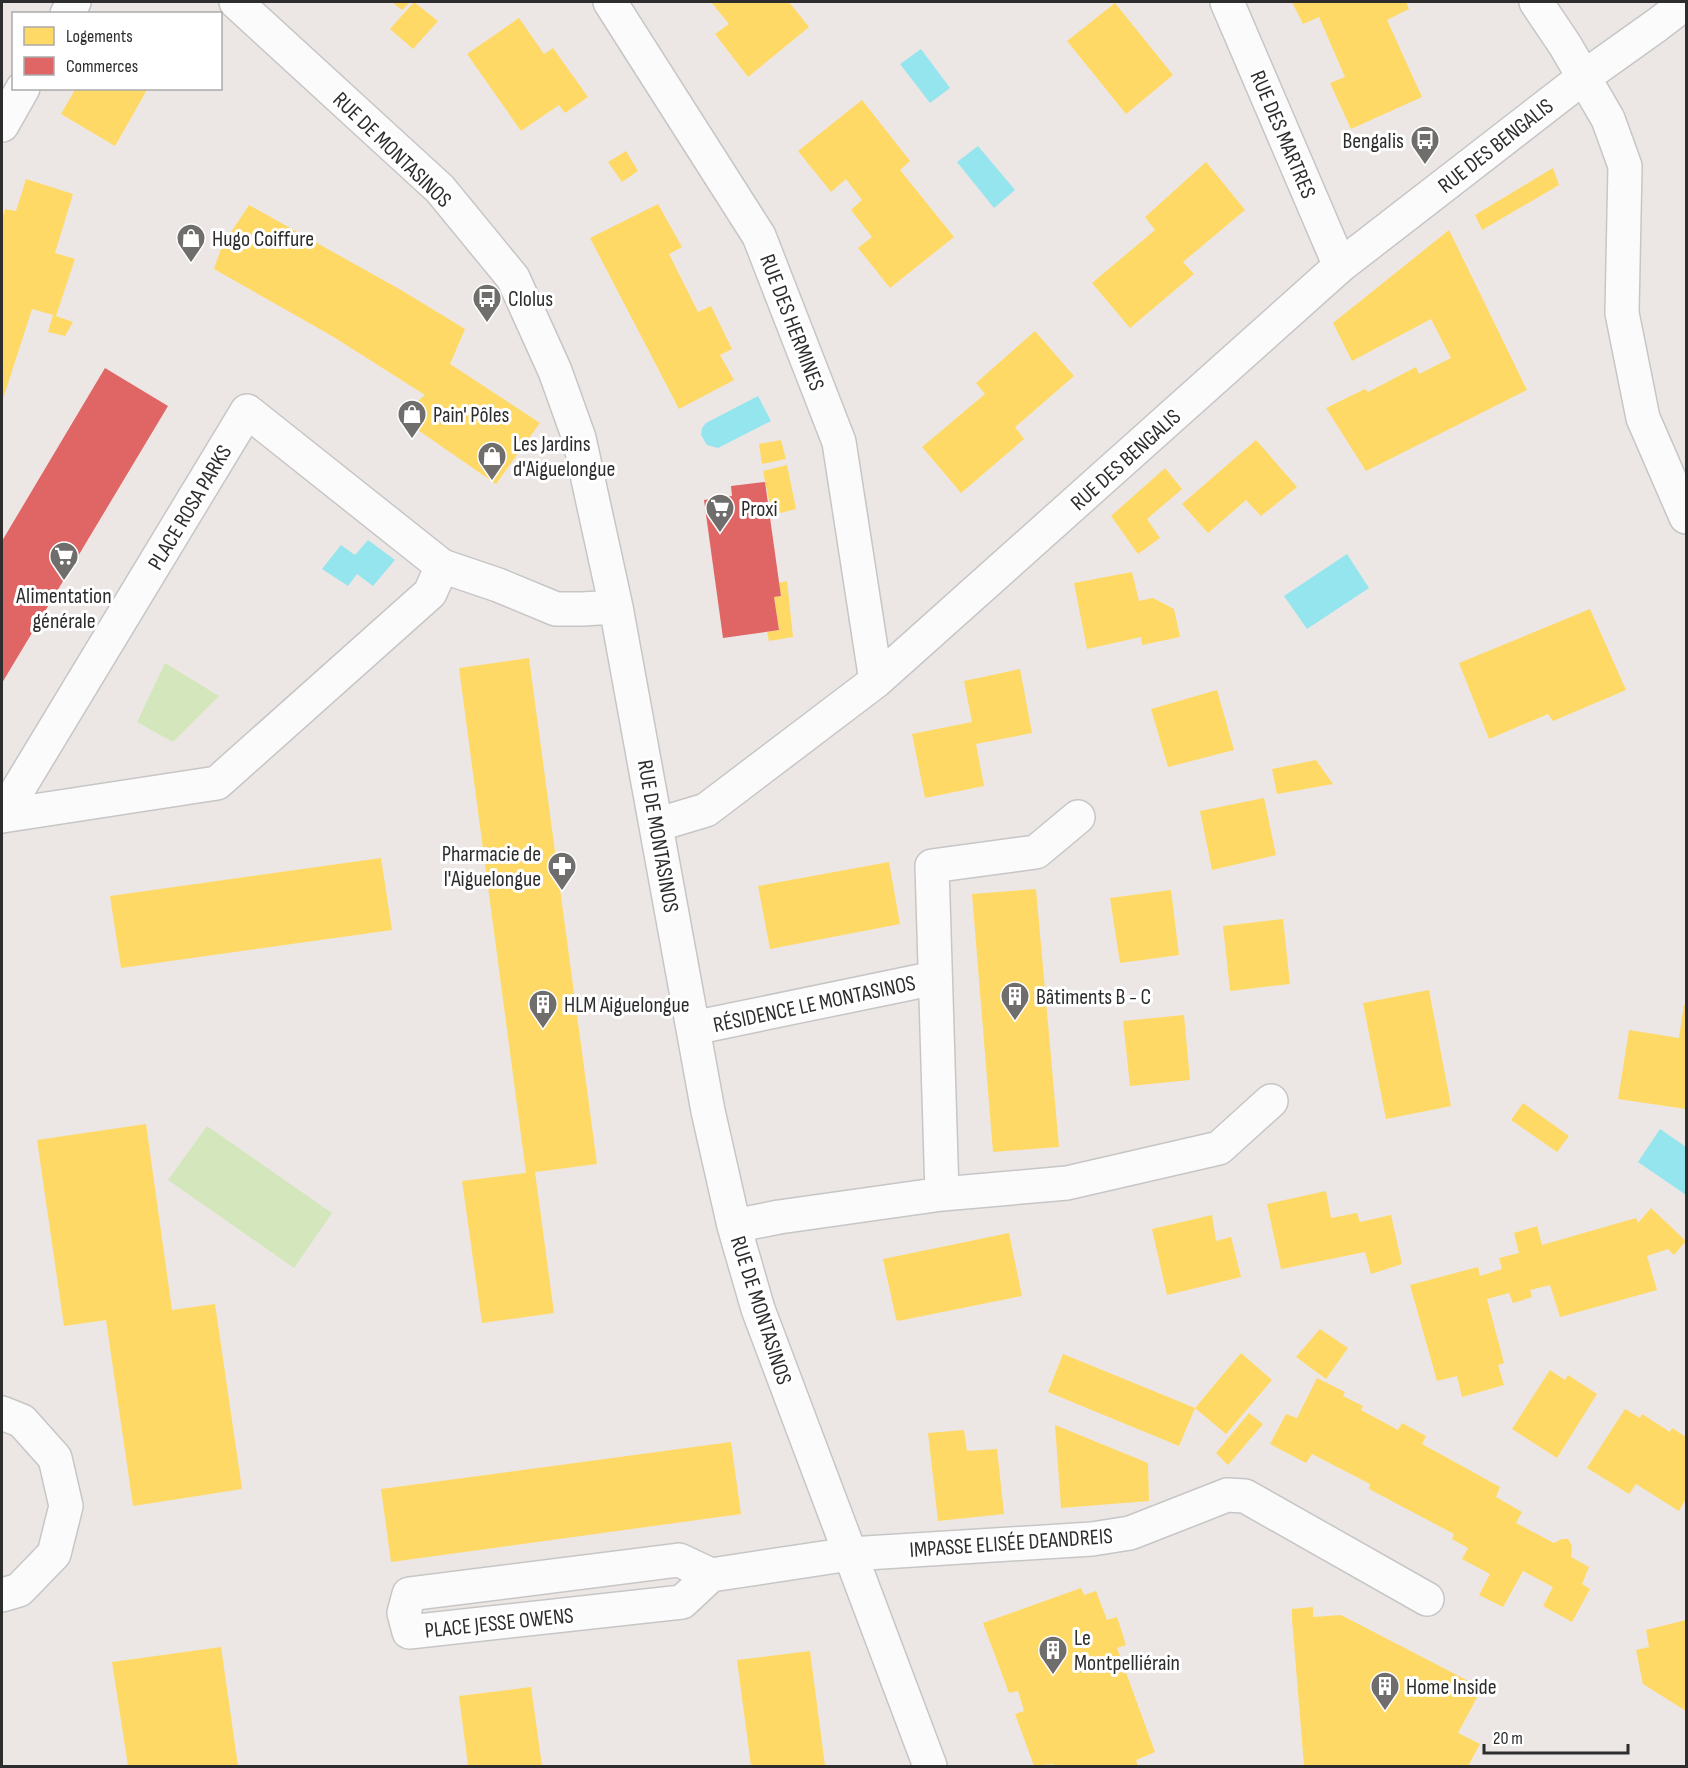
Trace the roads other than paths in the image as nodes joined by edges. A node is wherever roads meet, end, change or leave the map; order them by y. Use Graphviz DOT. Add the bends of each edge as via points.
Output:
graph roads {
  1 [pos="236,2"];
  2 [pos="610,2"];
  3 [pos="1227,2"];
  4 [pos="1536,2"];
  5 [pos="1679,8"];
  6 [pos="1584,77"];
  7 [pos="22,90"];
  8 [pos="2,125"];
  9 [pos="1340,267"];
  10 [pos="1686,516"];
  11 [pos="442,566"];
  12 [pos="616,607"];
  13 [pos="876,681"];
  14 [pos="2,816"];
  15 [pos="1078,817"];
  16 [pos="657,825"];
  17 [pos="935,978"];
  18 [pos="693,1028"];
  19 [pos="1271,1101"];
  20 [pos="942,1194"];
  21 [pos="734,1226"];
  22 [pos="2,1413"];
  23 [pos="850,1554"];
  24 [pos="711,1575"];
  25 [pos="2,1595"];
  26 [pos="1427,1599"];
  27 [pos="930,1767"];
  1 -- 12 [label="street, RUE DE MONTASINOS" via="440,189 513,279 555,371 579,438"];
  2 -- 13 [label="street, RUE DES HERMINES" via="759,236 839,442"];
  3 -- 9 [label="street, RUE DES MARTRES"];
  4 -- 6 [label="street"];
  5 -- 6 [label="street, RUE DES BENGALIS"];
  6 -- 9 [label="street, RUE DES BENGALIS"];
  6 -- 10 [label="street" via="1608,119 1625,166 1622,313 1643,418"];
  7 -- 8 [label="street"];
  9 -- 13 [label="street, RUE DES BENGALIS"];
  11 -- 12 [label="street, PLACE ROSA PARKS" via="556,609"];
  11 -- 14 [label="street, PLACE ROSA PARKS" via="430,592 217,783"];
  11 -- 14 [label="street, PLACE ROSA PARKS" via="247,411"];
  12 -- 16 [label="street, RUE DE MONTASINOS"];
  13 -- 16 [label="street, RUE DES BENGALIS" via="706,810"];
  15 -- 17 [label="street, RÉSIDENCE LE MONTASINOS" via="1036,852 932,866"];
  16 -- 18 [label="street, RUE DE MONTASINOS"];
  17 -- 18 [label="street, RÉSIDENCE LE MONTASINOS"];
  17 -- 20 [label="street, RÉSIDENCE LE MONTASINOS"];
  18 -- 21 [label="street, RUE DE MONTASINOS"];
  19 -- 20 [label="street" via="1219,1148 1067,1183"];
  20 -- 21 [label="street"];
  21 -- 23 [label="street, RUE DE MONTASINOS" via="758,1309"];
  22 -- 25 [label="street" via="22,1421 55,1458 66,1506 54,1554 19,1590"];
  23 -- 24 [label="street"];
  23 -- 26 [label="street, IMPASSE ELISÉE DEANDREIS" via="1092,1539 1130,1533 1227,1495 1245,1496"];
  23 -- 27 [label="street, RUE DE MONTASINOS"];
  24 -- 24 [label="street, PLACE JESSE OWENS" via="679,1560 507,1580 409,1594 404,1613 409,1632 682,1602"];
}
